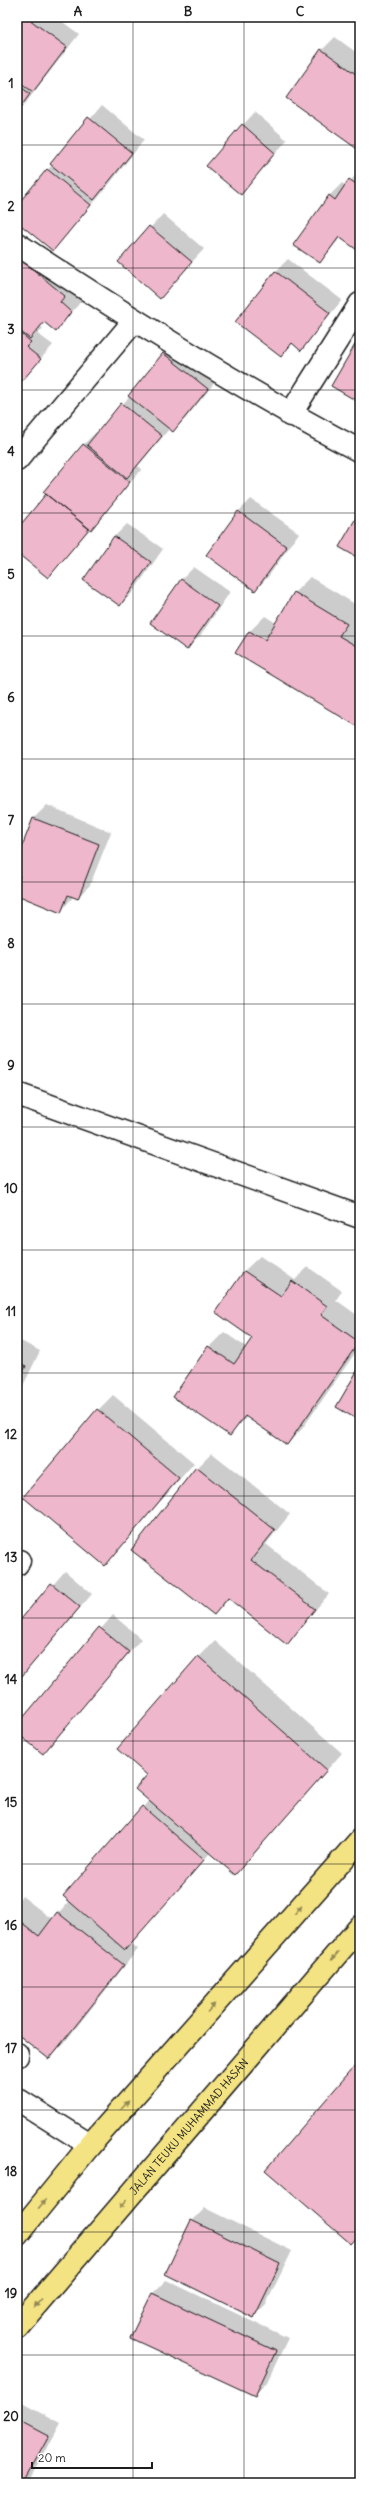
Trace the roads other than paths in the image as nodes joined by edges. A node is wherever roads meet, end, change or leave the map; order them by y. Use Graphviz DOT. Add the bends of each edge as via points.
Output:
graph roads {
  1 [pos="17,244"];
  2 [pos="360,304"];
  3 [pos="134,321"];
  4 [pos="290,415"];
  5 [pos="360,451"];
  6 [pos="17,460"];
  7 [pos="17,1094"];
  8 [pos="360,1217"];
  9 [pos="360,1840"];
  10 [pos="360,1926"];
  11 [pos="17,2099"];
  12 [pos="90,2145"];
  13 [pos="17,2235"];
  14 [pos="17,2327"];
  1 -- 3 [label="street"];
  2 -- 4 [label="street"];
  3 -- 4 [label="street"];
  3 -- 6 [label="street"];
  4 -- 5 [label="street"];
  7 -- 8 [label="street"];
  12 -- 9 [label="highway, one-way"];
  10 -- 14 [label="highway, JALAN TEUKU MUHAMMAD HASAN, one-way"];
  11 -- 12 [label="street"];
  13 -- 12 [label="highway, one-way"];
}
